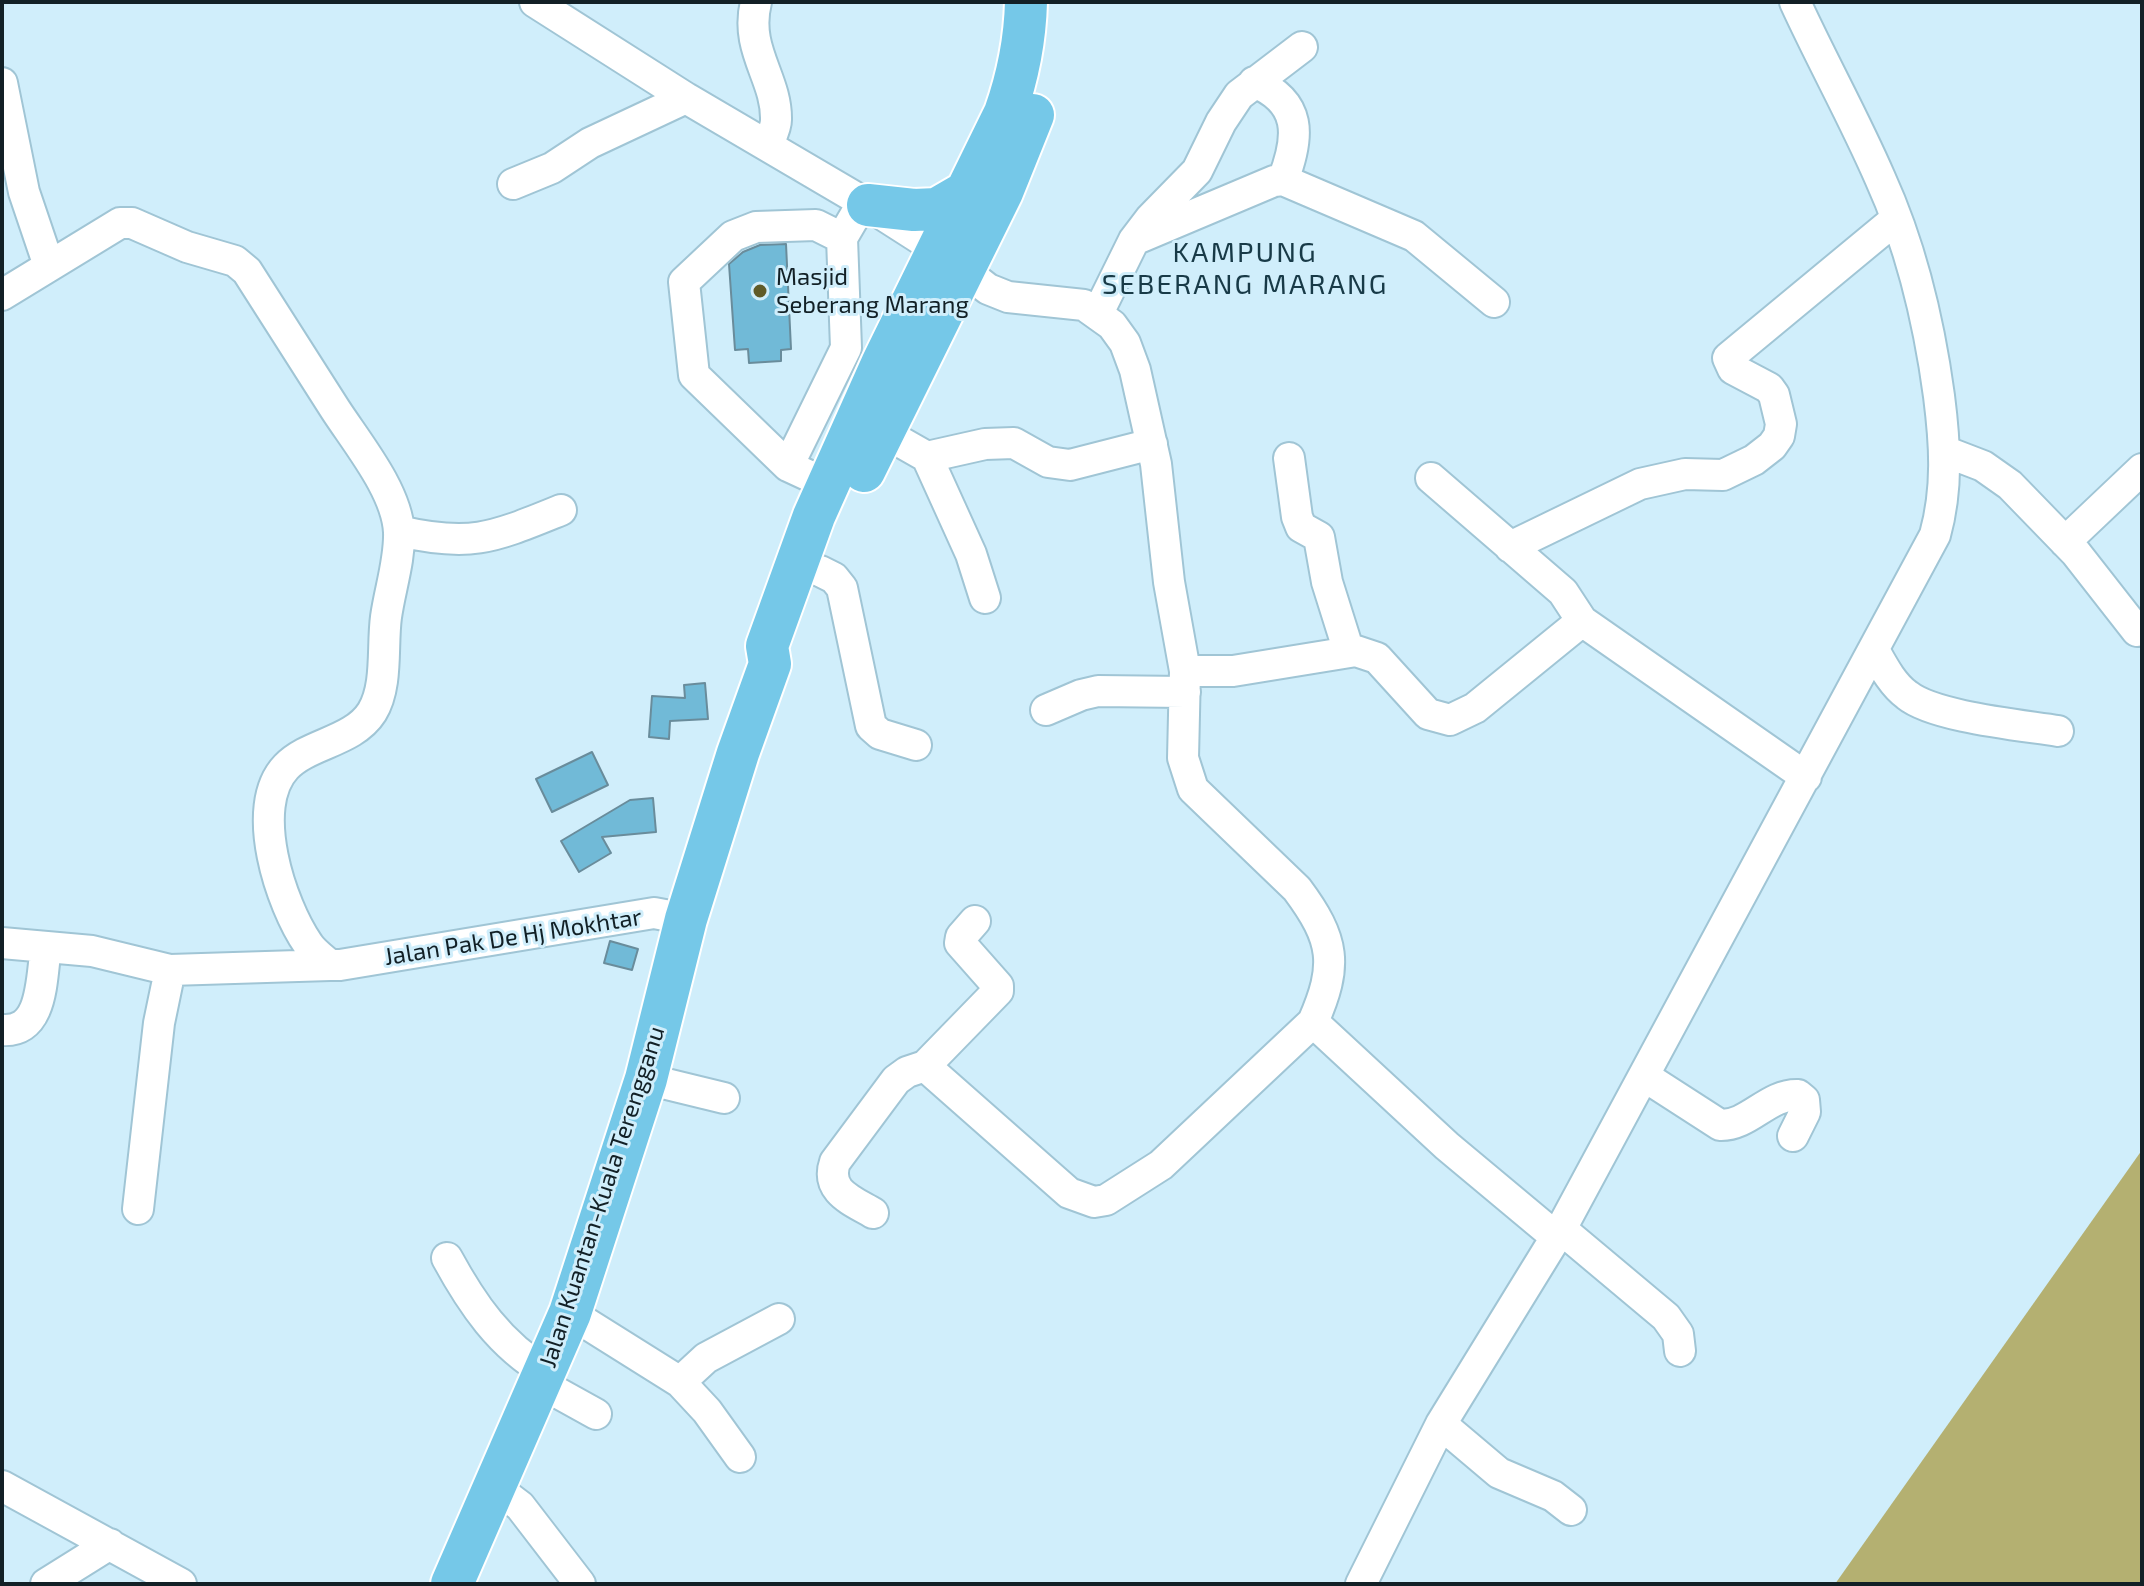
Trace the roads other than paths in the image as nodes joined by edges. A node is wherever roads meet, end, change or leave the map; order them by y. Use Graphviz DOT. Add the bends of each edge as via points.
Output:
graph roads {
  1 [pos="535,2"];
  2 [pos="756,2"];
  3 [pos="1026,2"];
  4 [pos="1049,2"];
  5 [pos="1795,2"];
  6 [pos="1302,47"];
  7 [pos="1254,82"];
  8 [pos="2,83"];
  9 [pos="686,98"];
  10 [pos="768,144"];
  11 [pos="1283,180"];
  12 [pos="513,184"];
  13 [pos="968,191"];
  14 [pos="866,203"];
  15 [pos="1896,219"];
  16 [pos="842,238"];
  17 [pos="1134,240"];
  18 [pos="951,260"];
  19 [pos="49,266"];
  20 [pos="2,295"];
  21 [pos="1494,302"];
  22 [pos="1098,313"];
  23 [pos="864,356"];
  24 [pos="883,432"];
  25 [pos="1152,444"];
  26 [pos="1944,451"];
  27 [pos="927,457"];
  28 [pos="1289,458"];
  29 [pos="788,466"];
  30 [pos="2142,469"];
  31 [pos="1431,478"];
  32 [pos="829,485"];
  33 [pos="561,510"];
  34 [pos="399,531"];
  35 [pos="2065,542"];
  36 [pos="1510,547"];
  37 [pos="820,571"];
  38 [pos="985,598"];
  39 [pos="1582,621"];
  40 [pos="2137,631"];
  41 [pos="1874,650"];
  42 [pos="1349,652"];
  43 [pos="770,664"];
  44 [pos="1859,679"];
  45 [pos="1185,681"];
  46 [pos="1897,686"];
  47 [pos="1046,710"];
  48 [pos="2058,731"];
  49 [pos="916,745"];
  50 [pos="1806,777"];
  51 [pos="686,919"];
  52 [pos="975,921"];
  53 [pos="2,943"];
  54 [pos="46,947"];
  55 [pos="335,965"];
  56 [pos="170,970"];
  57 [pos="1313,1022"];
  58 [pos="2,1030"];
  59 [pos="925,1066"];
  60 [pos="1644,1076"];
  61 [pos="646,1079"];
  62 [pos="724,1098"];
  63 [pos="1793,1136"];
  64 [pos="138,1209"];
  65 [pos="873,1213"];
  66 [pos="1559,1233"];
  67 [pos="447,1258"];
  68 [pos="570,1313"];
  69 [pos="779,1319"];
  70 [pos="1680,1351"];
  71 [pos="543,1377"];
  72 [pos="680,1382"];
  73 [pos="596,1414"];
  74 [pos="1441,1424"];
  75 [pos="740,1457"];
  76 [pos="2,1486"];
  77 [pos="495,1487"];
  78 [pos="1571,1510"];
  79 [pos="110,1544"];
  80 [pos="46,1584"];
  81 [pos="181,1584"];
  82 [pos="452,1584"];
  83 [pos="580,1584"];
  84 [pos="1361,1584"];
  1 -- 9 [label="street"];
  2 -- 10 [label="street" via="755,45 777,122"];
  3 -- 13 [label="highway, Jalan Kuantan-Kuala Terengganu" via="1019,74"];
  4 -- 18 [label="highway, Jalan Kuantan-Kuala Terengganu" via="1051,31 1043,85 1002,192"];
  5 -- 15 [label="street"];
  6 -- 7 [label="street"];
  7 -- 11 [label="street" via="1279,94 1292,121 1293,144"];
  7 -- 17 [label="street" via="1228,110 1197,171"];
  8 -- 19 [label="street" via="24,192"];
  9 -- 10 [label="street"];
  9 -- 12 [label="street"];
  10 -- 14 [label="street"];
  11 -- 17 [label="street"];
  11 -- 21 [label="street" via="1414,236"];
  13 -- 14 [label="highway" via="937,209"];
  13 -- 18 [label="highway, Jalan Kuantan-Kuala Terengganu"];
  14 -- 16 [label="street"];
  14 -- 18 [label="street"];
  15 -- 26 [label="street" via="1924,313"];
  15 -- 36 [label="street" via="1728,358 1733,369 1774,395 1781,424 1772,446 1723,475 1685,474 1640,484"];
  16 -- 23 [label="street"];
  16 -- 29 [label="street" via="816,225 756,227 733,236 684,282 694,375"];
  17 -- 22 [label="street"];
  18 -- 22 [label="street" via="988,289 1008,297 1084,305"];
  18 -- 23 [label="highway, Jalan Kuantan-Kuala Terengganu"];
  18 -- 24 [label="highway, Jalan Kuantan-Kuala Terengganu"];
  19 -- 20 [label="street"];
  19 -- 34 [label="street" via="126,222 242,265 387,490"];
  22 -- 25 [label="street" via="1125,343"];
  23 -- 29 [label="street"];
  23 -- 32 [label="highway, Jalan Kuantan-Kuala Terengganu"];
  24 -- 27 [label="street"];
  24 -- 37 [label="highway, Jalan Kuantan-Kuala Terengganu"];
  25 -- 27 [label="street" via="1070,465 1048,462 1014,443"];
  25 -- 45 [label="street"];
  26 -- 35 [label="street" via="1994,472"];
  26 -- 41 [label="street" via="1935,535"];
  27 -- 38 [label="street"];
  28 -- 42 [label="street" via="1297,517 1301,527 1319,537"];
  29 -- 32 [label="street"];
  30 -- 35 [label="street"];
  31 -- 36 [label="street"];
  32 -- 43 [label="highway, Jalan Kuantan-Kuala Terengganu" via="767,646"];
  33 -- 34 [label="street" via="475,540 437,540"];
  34 -- 55 [label="street" via="375,706 355,729 286,767 270,812 273,864 282,893 309,946"];
  35 -- 40 [label="street"];
  36 -- 39 [label="street" via="1563,592"];
  37 -- 43 [label="highway, Jalan Kuantan-Kuala Terengganu" via="782,655"];
  37 -- 49 [label="street" via="842,588 871,726"];
  39 -- 42 [label="street" via="1475,708 1450,720 1428,714 1377,658"];
  39 -- 50 [label="street"];
  41 -- 44 [label="street"];
  41 -- 46 [label="street"];
  42 -- 45 [label="street"];
  43 -- 51 [label="highway, Jalan Kuantan-Kuala Terengganu"];
  44 -- 46 [label="street"];
  44 -- 50 [label="street"];
  45 -- 47 [label="street" via="1098,691"];
  45 -- 57 [label="street" via="1183,758 1190,783 1297,889 1321,928 1331,967"];
  46 -- 48 [label="street" via="1932,709"];
  50 -- 60 [label="street"];
  51 -- 55 [label="street, Jalan Pak De Hj Mokhtar" via="654,913"];
  51 -- 61 [label="highway, Jalan Kuantan-Kuala Terengganu"];
  52 -- 59 [label="street" via="960,943 998,991"];
  53 -- 54 [label="street, Jalan Pak De Hj Mokhtar"];
  54 -- 56 [label="street, Jalan Pak De Hj Mokhtar" via="92,951"];
  54 -- 58 [label="street" via="30,1021 22,1028"];
  55 -- 56 [label="street, Jalan Pak De Hj Mokhtar"];
  56 -- 64 [label="street"];
  57 -- 59 [label="street" via="1161,1165 1117,1195 1094,1202 1069,1193"];
  57 -- 66 [label="street" via="1447,1146"];
  59 -- 65 [label="street" via="896,1080 835,1162 831,1178 837,1190"];
  60 -- 63 [label="street" via="1720,1125 1734,1123 1783,1096 1798,1095 1805,1112"];
  60 -- 66 [label="street"];
  61 -- 62 [label="street"];
  61 -- 68 [label="highway, Jalan Kuantan-Kuala Terengganu"];
  66 -- 70 [label="street" via="1666,1317 1678,1334"];
  66 -- 74 [label="street"];
  67 -- 71 [label="street" via="484,1319"];
  68 -- 71 [label="highway, Jalan Kuantan-Kuala Terengganu"];
  68 -- 72 [label="street"];
  69 -- 72 [label="street" via="706,1358"];
  71 -- 73 [label="street"];
  71 -- 77 [label="highway, Jalan Kuantan-Kuala Terengganu"];
  72 -- 75 [label="street"];
  74 -- 78 [label="street" via="1499,1473 1553,1496"];
  74 -- 84 [label="street"];
  76 -- 79 [label="street"];
  77 -- 82 [label="highway, Jalan Kuantan-Kuala Terengganu"];
  77 -- 83 [label="street" via="520,1506"];
  79 -- 80 [label="street"];
  79 -- 81 [label="street"];
}
